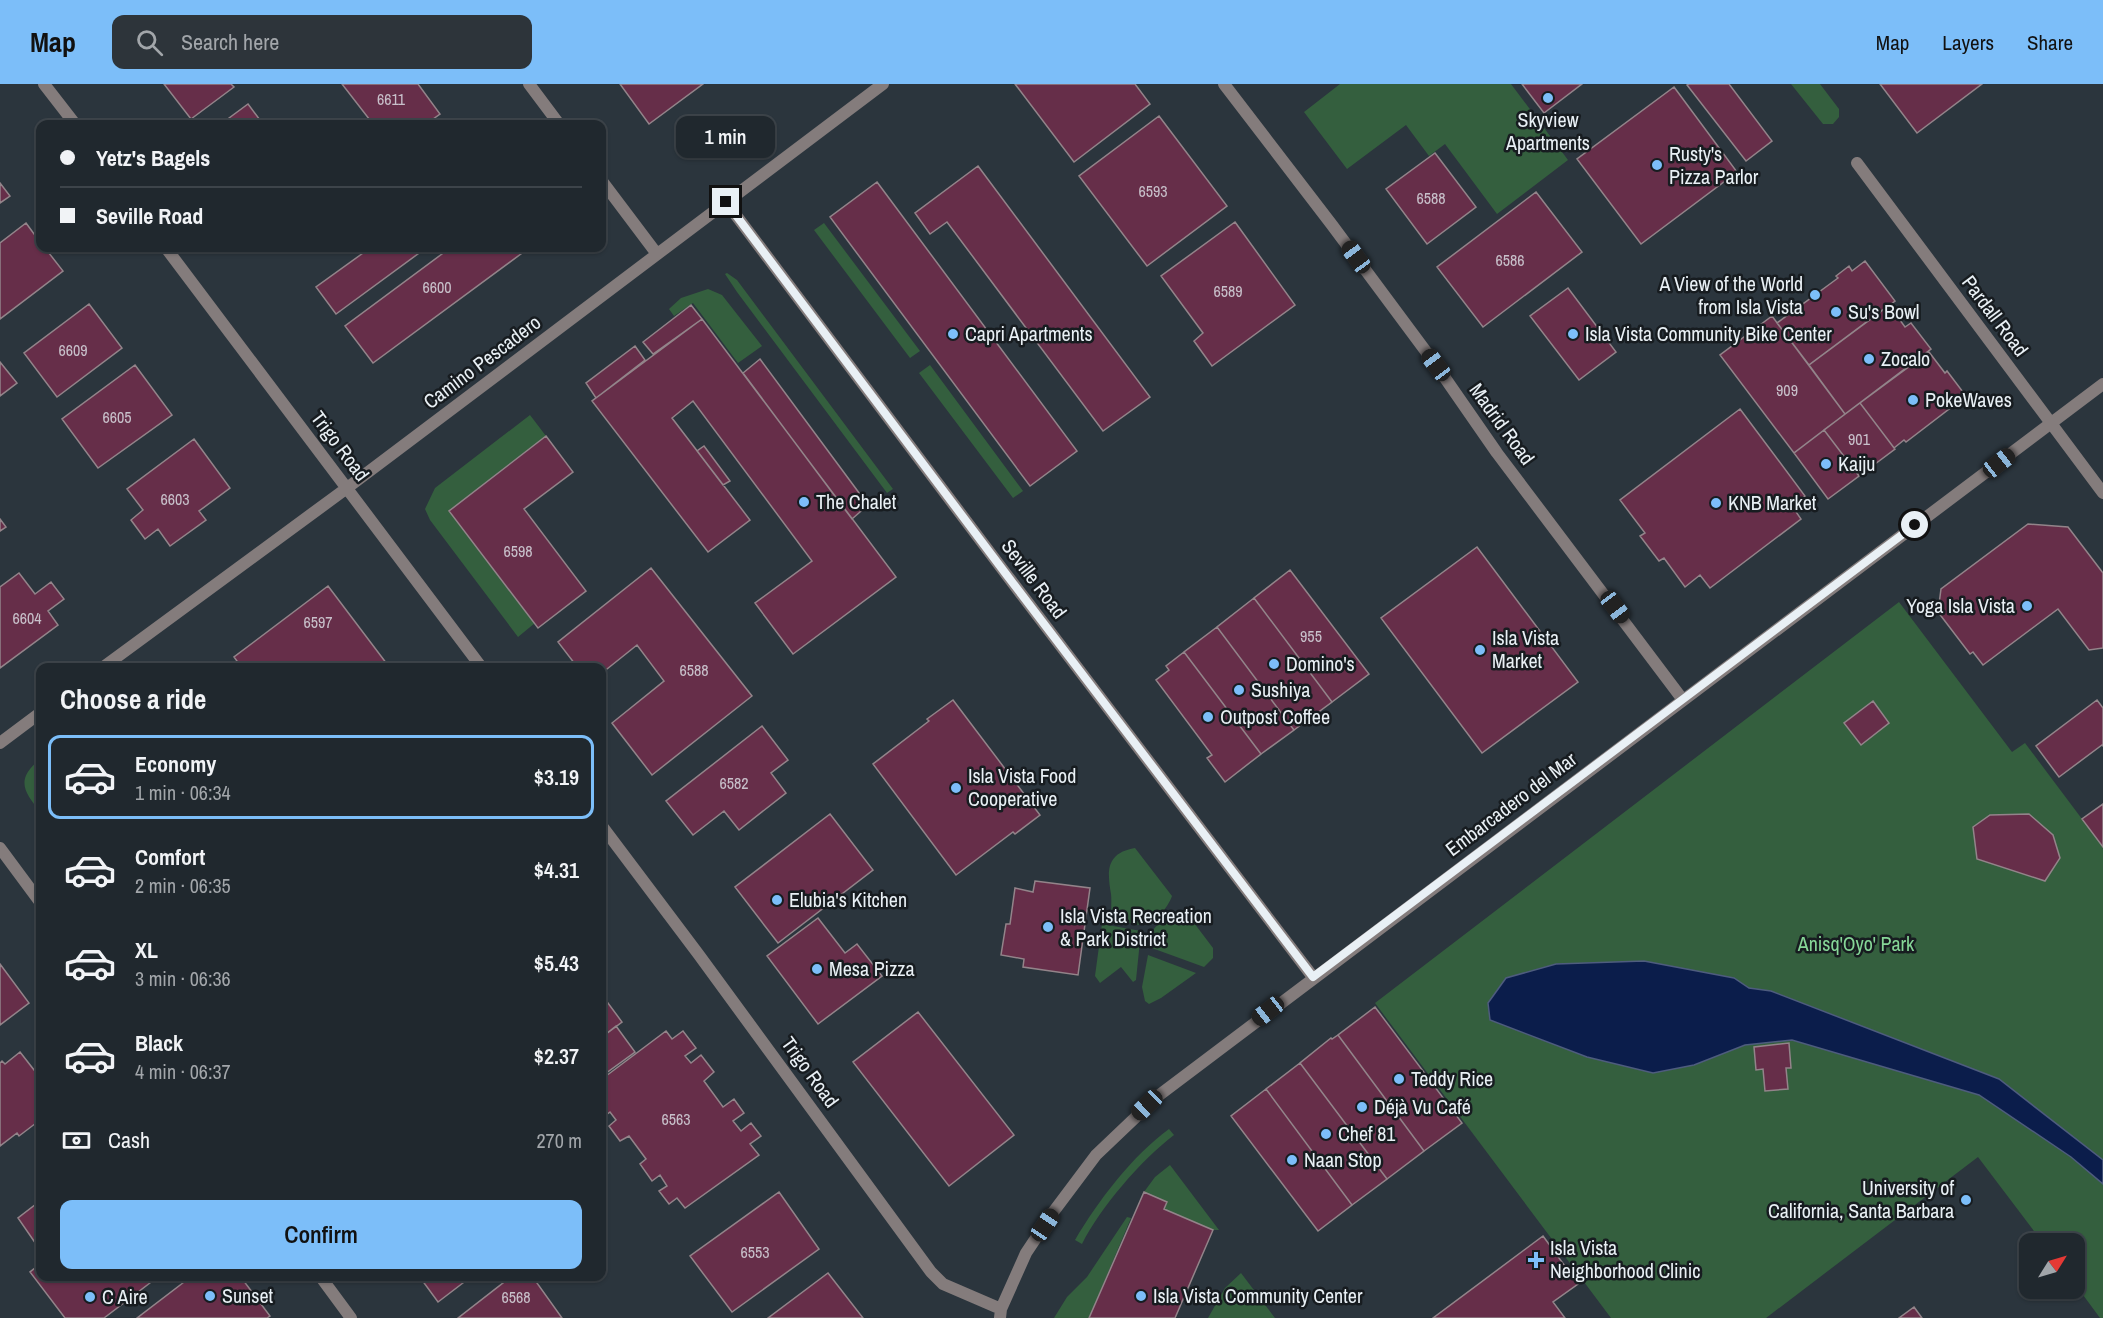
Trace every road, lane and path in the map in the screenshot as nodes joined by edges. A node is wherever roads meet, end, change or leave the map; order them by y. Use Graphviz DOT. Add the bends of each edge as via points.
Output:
graph roads {
  1 [pos="44,84"];
  2 [pos="529,84"];
  3 [pos="883,84"];
  4 [pos="1224,84"];
  5 [pos="72,120"];
  6 [pos="556,120"];
  7 [pos="1857,162"];
  8 [pos="606,185"];
  9 [pos="726,202"];
  10 [pos="169,252"];
  11 [pos="657,254"];
  12 [pos="2103,384"];
  13 [pos="2050,423"];
  14 [pos="347,488"];
  15 [pos="2103,493"];
  16 [pos="109,663"];
  17 [pos="478,663"];
  18 [pos="1683,700"];
  19 [pos="36,716"];
  20 [pos="0,743"];
  21 [pos="606,831"];
  22 [pos="0,848"];
  23 [pos="36,897"];
  24 [pos="1313,977"];
  25 [pos="324,1281"];
  26 [pos="1000,1314"];
  27 [pos="351,1318"];
  1 -- 5 [label="street"];
  2 -- 6 [label="street"];
  3 -- 9 [label="street, Camino Pescadero"];
  4 -- 18 [label="street, Madrid Road"];
  7 -- 13 [label="street, Pardall Road"];
  8 -- 11 [label="street"];
  9 -- 11 [label="street, Camino Pescadero"];
  9 -- 24 [label="street, Seville Road"];
  10 -- 14 [label="street, Trigo Road"];
  11 -- 14 [label="street, Camino Pescadero"];
  12 -- 13 [label="street, Embarcadero del Mar"];
  13 -- 15 [label="street, Pardall Road"];
  13 -- 18 [label="street, Embarcadero del Mar"];
  14 -- 16 [label="street, Camino Pescadero"];
  14 -- 17 [label="street, Trigo Road"];
  18 -- 24 [label="street, Embarcadero del Mar"];
  19 -- 20 [label="street"];
  21 -- 26 [label="street, Trigo Road" via="931,1272 943,1284"];
  22 -- 23 [label="street"];
  24 -- 26 [label="street, Embarcadero del Mar" via="1158,1096 1096,1155 1026,1253"];
  25 -- 27 [label="street"];
}
